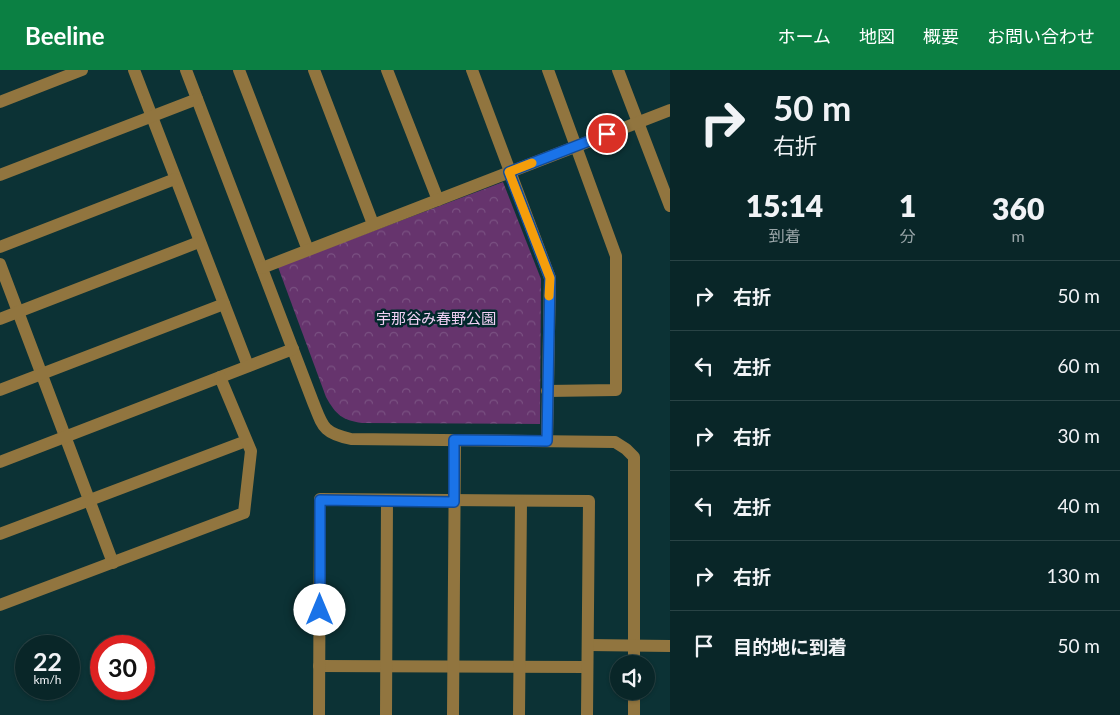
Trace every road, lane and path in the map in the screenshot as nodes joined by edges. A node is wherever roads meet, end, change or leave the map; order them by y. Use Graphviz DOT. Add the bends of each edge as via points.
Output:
graph roads {
  1 [pos="82,70"];
  2 [pos="134,70"];
  3 [pos="186,70"];
  4 [pos="239,70"];
  5 [pos="314,70"];
  6 [pos="387,70"];
  7 [pos="472,70"];
  8 [pos="548,70"];
  9 [pos="618,70"];
  10 [pos="197,99"];
  11 [pos="0,102"];
  12 [pos="670,110"];
  13 [pos="152,117"];
  14 [pos="639,123"];
  15 [pos="576,146"];
  16 [pos="509,172"];
  17 [pos="0,175"];
  18 [pos="175,179"];
  19 [pos="438,200"];
  20 [pos="670,206"];
  21 [pos="374,224"];
  22 [pos="199,242"];
  23 [pos="0,248"];
  24 [pos="308,250"];
  25 [pos="0,264"];
  26 [pos="262,268"];
  27 [pos="224,304"];
  28 [pos="18,312"];
  29 [pos="0,319"];
  30 [pos="293,349"];
  31 [pos="248,366"];
  32 [pos="42,374"];
  33 [pos="220,377"];
  34 [pos="0,390"];
  35 [pos="547,391"];
  36 [pos="66,437"];
  37 [pos="454,440"];
  38 [pos="246,441"];
  39 [pos="547,441"];
  40 [pos="0,462"];
  41 [pos="89,500"];
  42 [pos="387,500"];
  43 [pos="454,502"];
  44 [pos="521,502"];
  45 [pos="0,534"];
  46 [pos="113,563"];
  47 [pos="0,606"];
  48 [pos="588,645"];
  49 [pos="634,645"];
  50 [pos="670,646"];
  51 [pos="634,655"];
  52 [pos="320,666"];
  53 [pos="386,666"];
  54 [pos="453,666"];
  55 [pos="520,666"];
  56 [pos="587,667"];
  57 [pos="634,700"];
  58 [pos="319,715"];
  59 [pos="386,715"];
  60 [pos="453,715"];
  61 [pos="519,715"];
  62 [pos="587,715"];
  63 [pos="634,715"];
  1 -- 11 [label="street"];
  2 -- 13 [label="street"];
  3 -- 10 [label="street"];
  4 -- 24 [label="street"];
  5 -- 21 [label="street"];
  6 -- 19 [label="street"];
  7 -- 16 [label="street"];
  8 -- 15 [label="street"];
  9 -- 14 [label="street"];
  10 -- 13 [label="street"];
  10 -- 26 [label="street"];
  12 -- 14 [label="street"];
  13 -- 17 [label="street"];
  13 -- 18 [label="street"];
  14 -- 15 [label="street"];
  14 -- 20 [label="street"];
  15 -- 16 [label="street"];
  15 -- 35 [label="street" via="616,256 616,390"];
  16 -- 19 [label="street"];
  16 -- 35 [label="street" via="550,278"];
  18 -- 22 [label="street"];
  18 -- 23 [label="street"];
  19 -- 21 [label="street"];
  21 -- 24 [label="street"];
  22 -- 27 [label="street"];
  22 -- 28 [label="street"];
  24 -- 26 [label="street"];
  25 -- 28 [label="street"];
  26 -- 30 [label="street"];
  27 -- 31 [label="street"];
  27 -- 32 [label="street"];
  28 -- 29 [label="street"];
  28 -- 32 [label="street"];
  30 -- 31 [label="street"];
  30 -- 37 [label="street" via="325,429 335,436 367,440"];
  31 -- 33 [label="street"];
  32 -- 34 [label="street"];
  32 -- 36 [label="street"];
  33 -- 36 [label="street"];
  33 -- 38 [label="street"];
  35 -- 39 [label="street"];
  36 -- 40 [label="street"];
  36 -- 41 [label="street"];
  37 -- 39 [label="street"];
  37 -- 43 [label="street"];
  38 -- 41 [label="street"];
  38 -- 46 [label="street" via="251,451 244,513"];
  39 -- 49 [label="street" via="615,442 634,457"];
  41 -- 45 [label="street"];
  41 -- 46 [label="street"];
  42 -- 43 [label="street"];
  42 -- 52 [label="street" via="320,500"];
  42 -- 53 [label="street"];
  43 -- 44 [label="street"];
  43 -- 54 [label="street"];
  44 -- 48 [label="street" via="588,501"];
  44 -- 55 [label="street"];
  46 -- 47 [label="street"];
  48 -- 49 [label="street"];
  48 -- 56 [label="street"];
  49 -- 50 [label="street"];
  49 -- 51 [label="street"];
  52 -- 53 [label="street"];
  52 -- 58 [label="street"];
  53 -- 54 [label="street"];
  53 -- 59 [label="street"];
  54 -- 55 [label="street"];
  54 -- 60 [label="street"];
  55 -- 56 [label="street"];
  55 -- 61 [label="street"];
  56 -- 62 [label="street"];
  57 -- 63 [label="street"];
}
